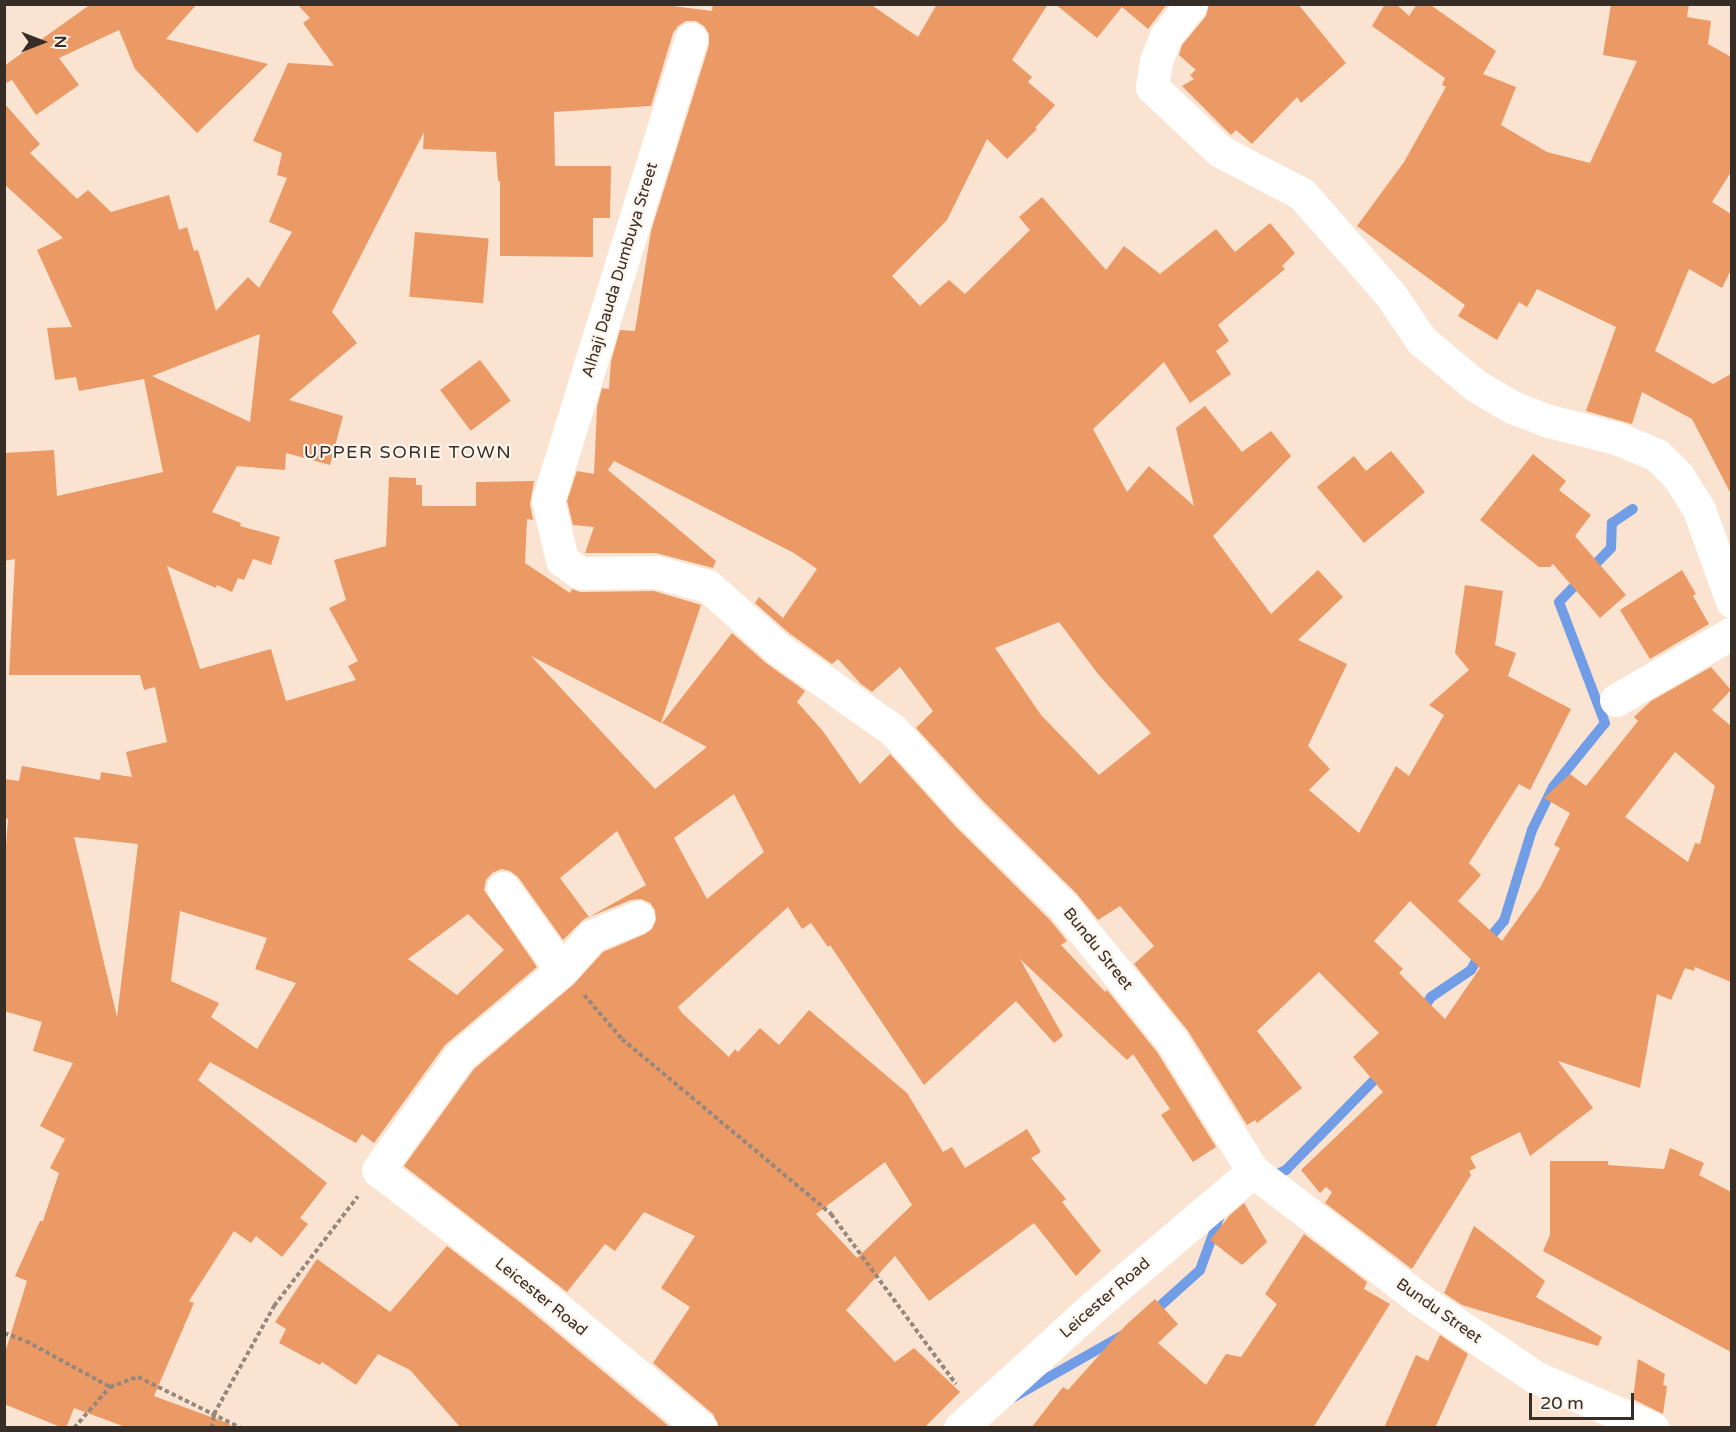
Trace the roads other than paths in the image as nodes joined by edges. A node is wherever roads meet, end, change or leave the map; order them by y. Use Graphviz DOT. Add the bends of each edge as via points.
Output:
graph roads {
  1 [pos="1191,4"];
  2 [pos="691,39"];
  3 [pos="548,500"];
  4 [pos="1731,601"];
  5 [pos="1731,633"];
  6 [pos="1616,700"];
  7 [pos="503,888"];
  8 [pos="638,917"];
  9 [pos="562,970"];
  10 [pos="1253,1171"];
  11 [pos="969,1421"];
  12 [pos="701,1428"];
  13 [pos="1652,1428"];
  1 -- 4 [label="street" via="1166,36 1156,61 1152,87 1220,151 1302,194 1390,294 1420,340 1475,385 1512,407 1616,438 1657,455 1678,476 1699,510"];
  2 -- 3 [label="street, Alhaji Dauda Dumbuya Street"];
  3 -- 10 [label="street, Bundu Street" via="562,560 580,573 656,572 708,586 777,648 893,730 969,814 1064,907 1172,1041"];
  5 -- 6 [label="street"];
  7 -- 9 [label="street"];
  8 -- 9 [label="street" via="592,936"];
  9 -- 12 [label="street, Leicester Road" via="460,1056 378,1170 533,1288"];
  10 -- 11 [label="street, Leicester Road" via="1094,1306"];
  10 -- 13 [label="street, Bundu Street" via="1420,1300 1535,1377"];
}
